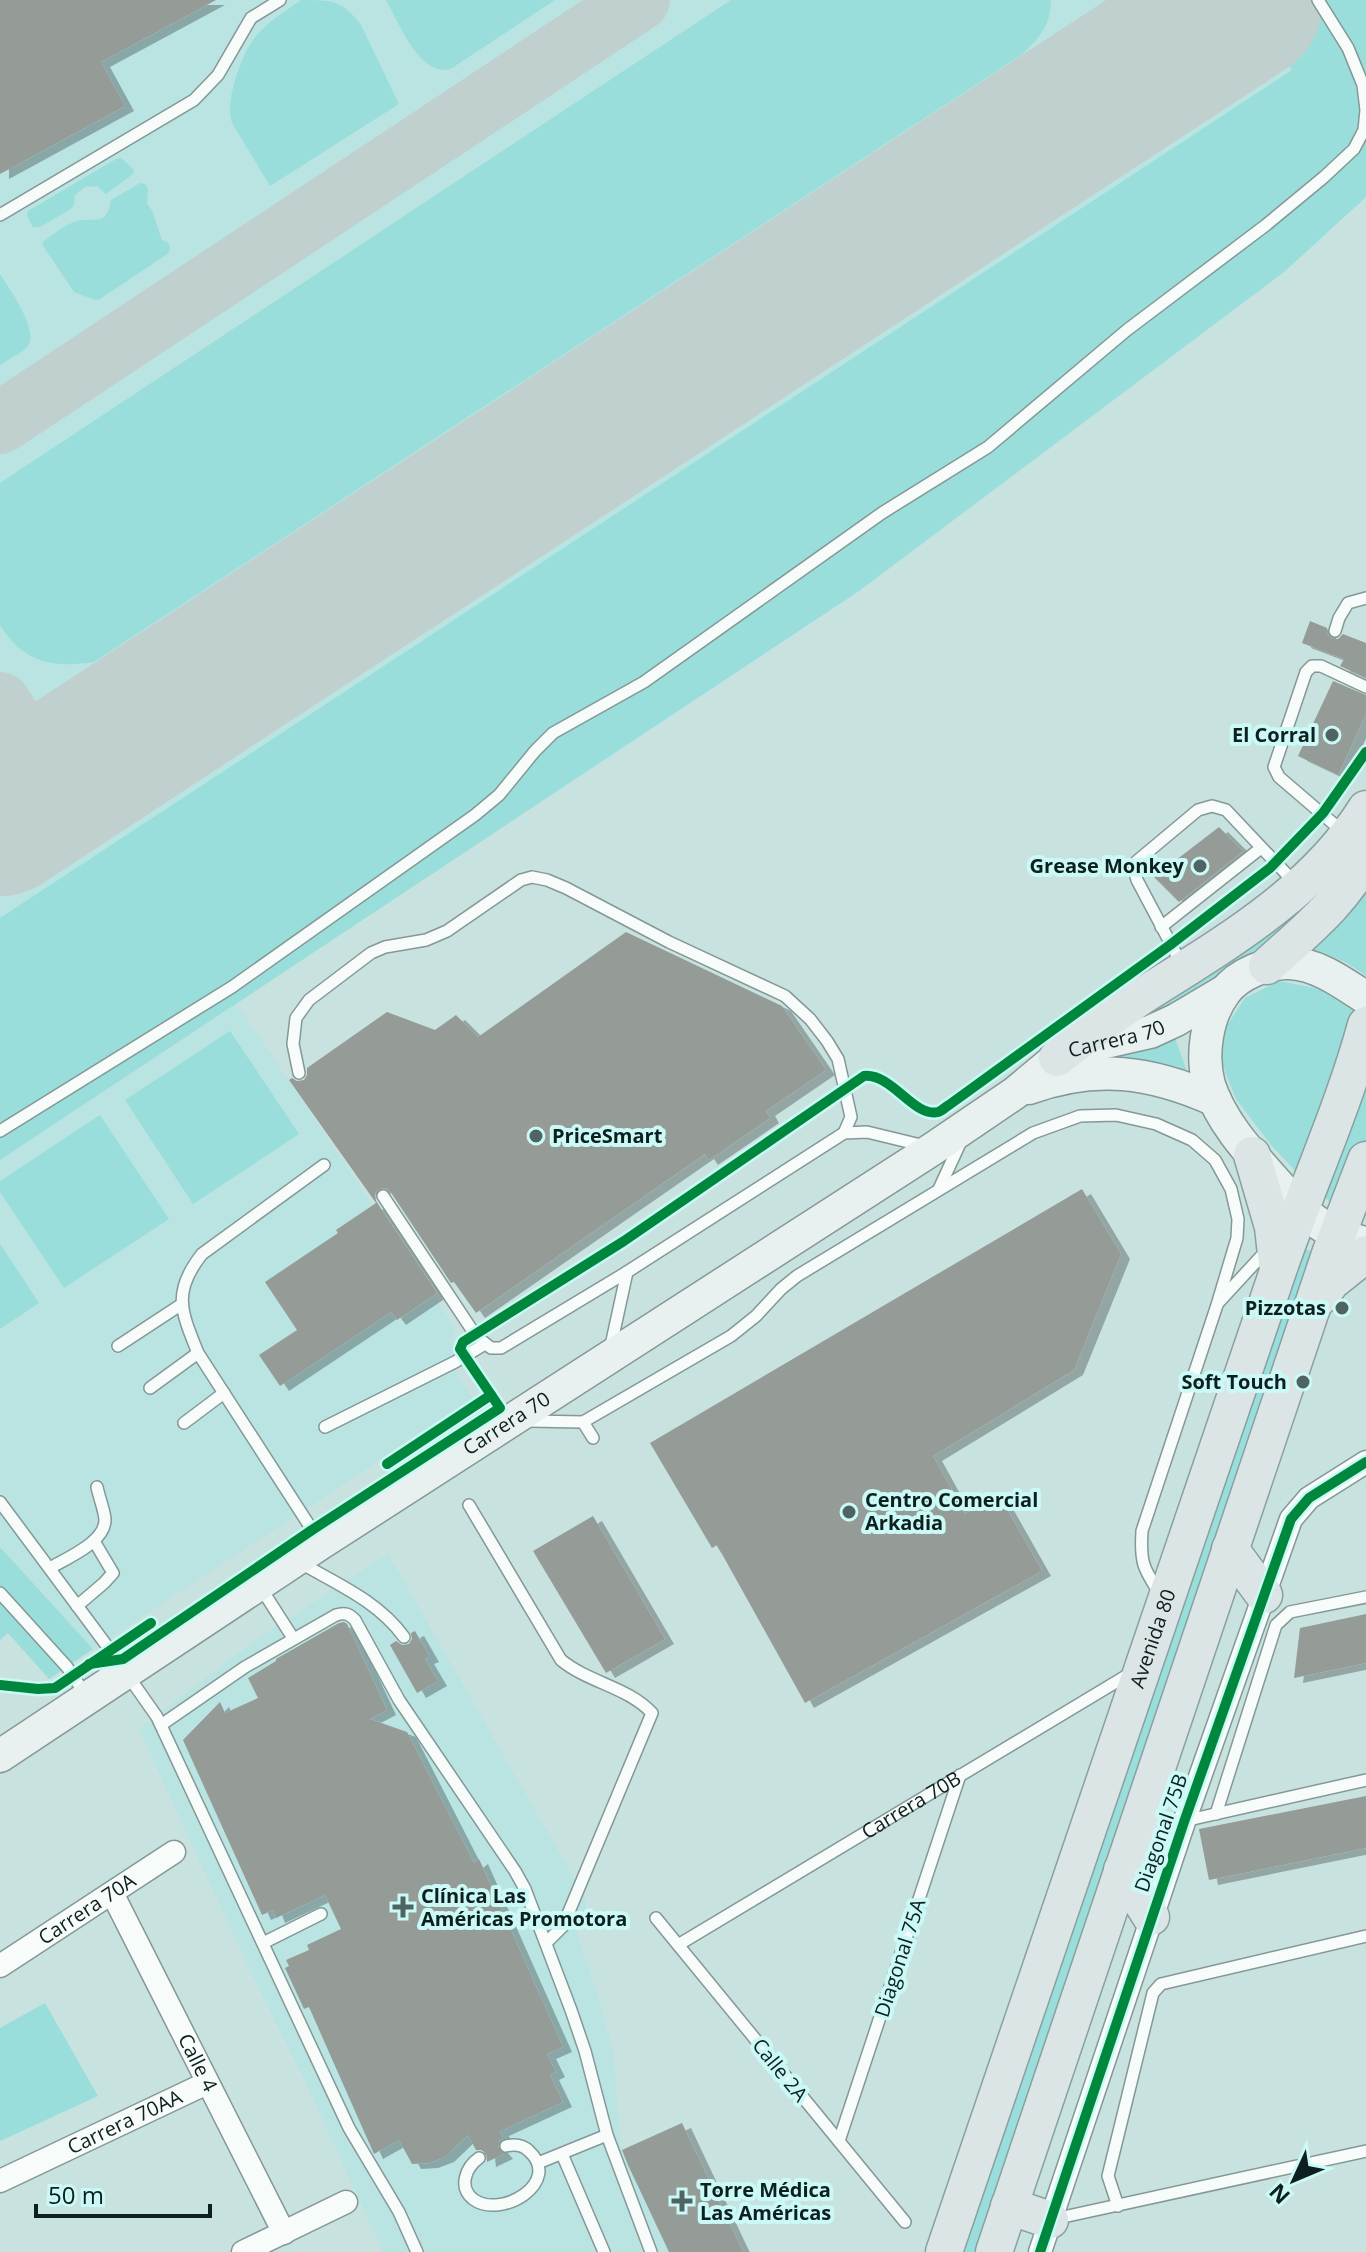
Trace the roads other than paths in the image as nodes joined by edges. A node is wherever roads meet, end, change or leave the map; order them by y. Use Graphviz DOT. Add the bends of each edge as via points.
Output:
graph roads {
  1 [pos="280,0"];
  2 [pos="1318,0"];
  3 [pos="0,215"];
  4 [pos="1366,598"];
  5 [pos="1335,631"];
  6 [pos="1327,653"];
  7 [pos="1321,666"];
  8 [pos="1366,687"];
  9 [pos="1360,834"];
  10 [pos="1261,848"];
  11 [pos="1299,887"];
  12 [pos="1161,927"];
  13 [pos="1267,966"];
  14 [pos="1185,970"];
  15 [pos="1225,991"];
  16 [pos="1366,998"];
  17 [pos="1366,1025"];
  18 [pos="1057,1058"];
  19 [pos="299,1073"];
  20 [pos="1015,1093"];
  21 [pos="1215,1100"];
  22 [pos="968,1126"];
  23 [pos="0,1131"];
  24 [pos="844,1133"];
  25 [pos="933,1148"];
  26 [pos="1252,1155"];
  27 [pos="1366,1160"];
  28 [pos="324,1165"];
  29 [pos="939,1190"];
  30 [pos="383,1196"];
  31 [pos="1299,1208"];
  32 [pos="1351,1239"];
  33 [pos="1366,1254"];
  34 [pos="1276,1256"];
  35 [pos="627,1272"];
  36 [pos="182,1304"];
  37 [pos="1217,1305"];
  38 [pos="1312,1307"];
  39 [pos="485,1344"];
  40 [pos="118,1346"];
  41 [pos="198,1353"];
  42 [pos="608,1359"];
  43 [pos="150,1388"];
  44 [pos="224,1393"];
  45 [pos="512,1421"];
  46 [pos="583,1422"];
  47 [pos="184,1423"];
  48 [pos="325,1427"];
  49 [pos="593,1438"];
  50 [pos="1366,1462"];
  51 [pos="97,1487"];
  52 [pos="0,1502"];
  53 [pos="469,1505"];
  54 [pos="94,1541"];
  55 [pos="1230,1549"];
  56 [pos="308,1551"];
  57 [pos="50,1568"];
  58 [pos="259,1584"];
  59 [pos="0,1593"];
  60 [pos="1264,1595"];
  61 [pos="1366,1597"];
  62 [pos="1165,1602"];
  63 [pos="77,1606"];
  64 [pos="404,1637"];
  65 [pos="293,1638"];
  66 [pos="1145,1664"];
  67 [pos="126,1673"];
  68 [pos="88,1698"];
  69 [pos="161,1725"];
  70 [pos="0,1756"];
  71 [pos="960,1775"];
  72 [pos="1366,1780"];
  73 [pos="1216,1814"];
  74 [pos="1184,1822"];
  75 [pos="174,1852"];
  76 [pos="1122,1870"];
  77 [pos="112,1893"];
  78 [pos="321,1914"];
  79 [pos="1151,1917"];
  80 [pos="656,1918"];
  81 [pos="1366,1936"];
  82 [pos="263,1943"];
  83 [pos="546,1943"];
  84 [pos="678,1945"];
  85 [pos="0,1966"];
  86 [pos="207,2083"];
  87 [pos="607,2135"];
  88 [pos="839,2141"];
  89 [pos="506,2146"];
  90 [pos="1366,2151"];
  91 [pos="562,2154"];
  92 [pos="479,2158"];
  93 [pos="538,2163"];
  94 [pos="0,2181"];
  95 [pos="346,2202"];
  96 [pos="1009,2206"];
  97 [pos="1118,2206"];
  98 [pos="905,2222"];
  99 [pos="284,2233"];
  100 [pos="1045,2236"];
  101 [pos="243,2252"];
  102 [pos="417,2252"];
  103 [pos="604,2252"];
  104 [pos="651,2252"];
  105 [pos="944,2252"];
  106 [pos="994,2252"];
  1 -- 3 [label="lane" via="251,18 218,75 194,100"];
  2 -- 23 [label="lane" via="1356,66 1366,110 1354,149 1324,177 1138,321 988,447 882,513 644,682 553,733 475,815 232,987"];
  4 -- 5 [label="lane" via="1348,603"];
  6 -- 7 [label="lane"];
  7 -- 8 [label="lane"];
  7 -- 9 [label="lane" via="1306,672 1274,767 1279,777"];
  9 -- 11 [label="main road"];
  9 -- 13 [label="main road" via="1358,872"];
  10 -- 11 [label="lane"];
  10 -- 12 [label="lane"];
  10 -- 12 [label="lane" via="1226,810 1198,810 1134,869"];
  11 -- 14 [label="main road"];
  12 -- 14 [label="lane"];
  13 -- 15 [label="main road, Carrera 70"];
  13 -- 16 [label="main road" via="1311,967"];
  14 -- 18 [label="main road"];
  15 -- 18 [label="main road, Carrera 70" via="1150,1032 1085,1045"];
  15 -- 21 [label="main road" via="1205,1049"];
  17 -- 31 [label="main road, Avenida 80"];
  18 -- 20 [label="main road, Carrera 70"];
  19 -- 24 [label="lane" via="293,1044 296,1018 309,1000 371,953 447,931 532,877 566,888 799,1007 838,1059 851,1117"];
  20 -- 21 [label="main road, Carrera 70" via="1058,1078 1100,1073 1155,1078"];
  20 -- 22 [label="main road, Carrera 70"];
  21 -- 26 [label="main road"];
  22 -- 25 [label="main road, Carrera 70"];
  22 -- 29 [label="lane"];
  24 -- 25 [label="lane" via="867,1132"];
  24 -- 35 [label="lane"];
  25 -- 42 [label="main road, Carrera 70"];
  26 -- 31 [label="main road"];
  26 -- 34 [label="main road"];
  27 -- 32 [label="main road"];
  28 -- 36 [label="lane" via="202,1254 187,1272"];
  29 -- 37 [label="lane" via="1033,1133 1080,1116 1116,1115 1156,1124 1192,1140 1215,1160 1231,1189 1237,1238"];
  29 -- 46 [label="lane" via="797,1276 731,1336"];
  30 -- 39 [label="lane"];
  31 -- 32 [label="main road"];
  31 -- 34 [label="main road, Avenida 80"];
  32 -- 38 [label="main road"];
  33 -- 38 [label="main road" via="1331,1282"];
  34 -- 37 [label="lane"];
  34 -- 62 [label="main road, Avenida 80"];
  35 -- 39 [label="lane" via="512,1343 501,1348"];
  35 -- 42 [label="lane"];
  36 -- 40 [label="lane"];
  36 -- 41 [label="lane"];
  37 -- 62 [label="lane" via="1142,1531 1140,1556"];
  38 -- 55 [label="main road"];
  39 -- 48 [label="lane"];
  41 -- 43 [label="lane"];
  41 -- 44 [label="lane"];
  42 -- 45 [label="main road, Carrera 70"];
  44 -- 47 [label="lane"];
  44 -- 56 [label="lane"];
  45 -- 46 [label="lane"];
  45 -- 56 [label="main road, Carrera 70"];
  46 -- 49 [label="lane"];
  50 -- 60 [label="street, Diagonal 75B" via="1309,1498 1291,1519"];
  51 -- 54 [label="lane" via="105,1519"];
  52 -- 57 [label="lane"];
  53 -- 83 [label="lane" via="561,1660 640,1700 652,1713 563,1926"];
  54 -- 57 [label="lane"];
  54 -- 63 [label="lane" via="113,1573"];
  55 -- 60 [label="main road"];
  55 -- 76 [label="main road"];
  56 -- 58 [label="main road, Carrera 70"];
  56 -- 64 [label="lane"];
  57 -- 63 [label="lane"];
  58 -- 65 [label="lane"];
  58 -- 67 [label="main road, Carrera 70"];
  59 -- 68 [label="lane"];
  60 -- 74 [label="street, Diagonal 75B"];
  61 -- 73 [label="lane" via="1290,1612 1276,1625"];
  62 -- 66 [label="main road, Avenida 80"];
  63 -- 67 [label="lane"];
  65 -- 69 [label="lane"];
  65 -- 83 [label="lane" via="336,1615 355,1620 399,1700 515,1871"];
  66 -- 71 [label="lane, Carrera 70B"];
  66 -- 105 [label="main road, Avenida 80"];
  67 -- 68 [label="main road, Carrera 70"];
  67 -- 69 [label="lane"];
  68 -- 70 [label="main road, Carrera 70"];
  69 -- 82 [label="lane"];
  71 -- 84 [label="lane, Carrera 70B"];
  71 -- 88 [label="lane, Diagonal 75A"];
  72 -- 73 [label="lane"];
  73 -- 74 [label="lane"];
  74 -- 79 [label="street, Diagonal 75B"];
  75 -- 77 [label="street, Carrera 70A"];
  76 -- 79 [label="main road"];
  76 -- 96 [label="main road"];
  77 -- 85 [label="street, Carrera 70A"];
  77 -- 86 [label="street, Calle 4"];
  78 -- 82 [label="lane"];
  79 -- 100 [label="street, Diagonal 75B"];
  80 -- 84 [label="lane, Calle 2A"];
  81 -- 97 [label="lane" via="1161,1984 1153,1993 1108,2176"];
  82 -- 102 [label="lane" via="349,2128"];
  83 -- 87 [label="lane" via="585,2051"];
  84 -- 88 [label="lane, Calle 2A"];
  86 -- 94 [label="street, Carrera 70AA"];
  86 -- 99 [label="street, Calle 4"];
  87 -- 91 [label="lane"];
  87 -- 104 [label="lane"];
  88 -- 98 [label="lane, Calle 2A"];
  89 -- 93 [label="lane" via="521,2146"];
  90 -- 97 [label="lane"];
  91 -- 93 [label="lane"];
  91 -- 103 [label="lane"];
  92 -- 93 [label="lane" via="468,2169 466,2187 473,2199 487,2205 499,2206 524,2195 536,2183"];
  95 -- 99 [label="street"];
  96 -- 100 [label="main road"];
  96 -- 106 [label="main road"];
  97 -- 100 [label="lane"];
  99 -- 101 [label="street"];
}
